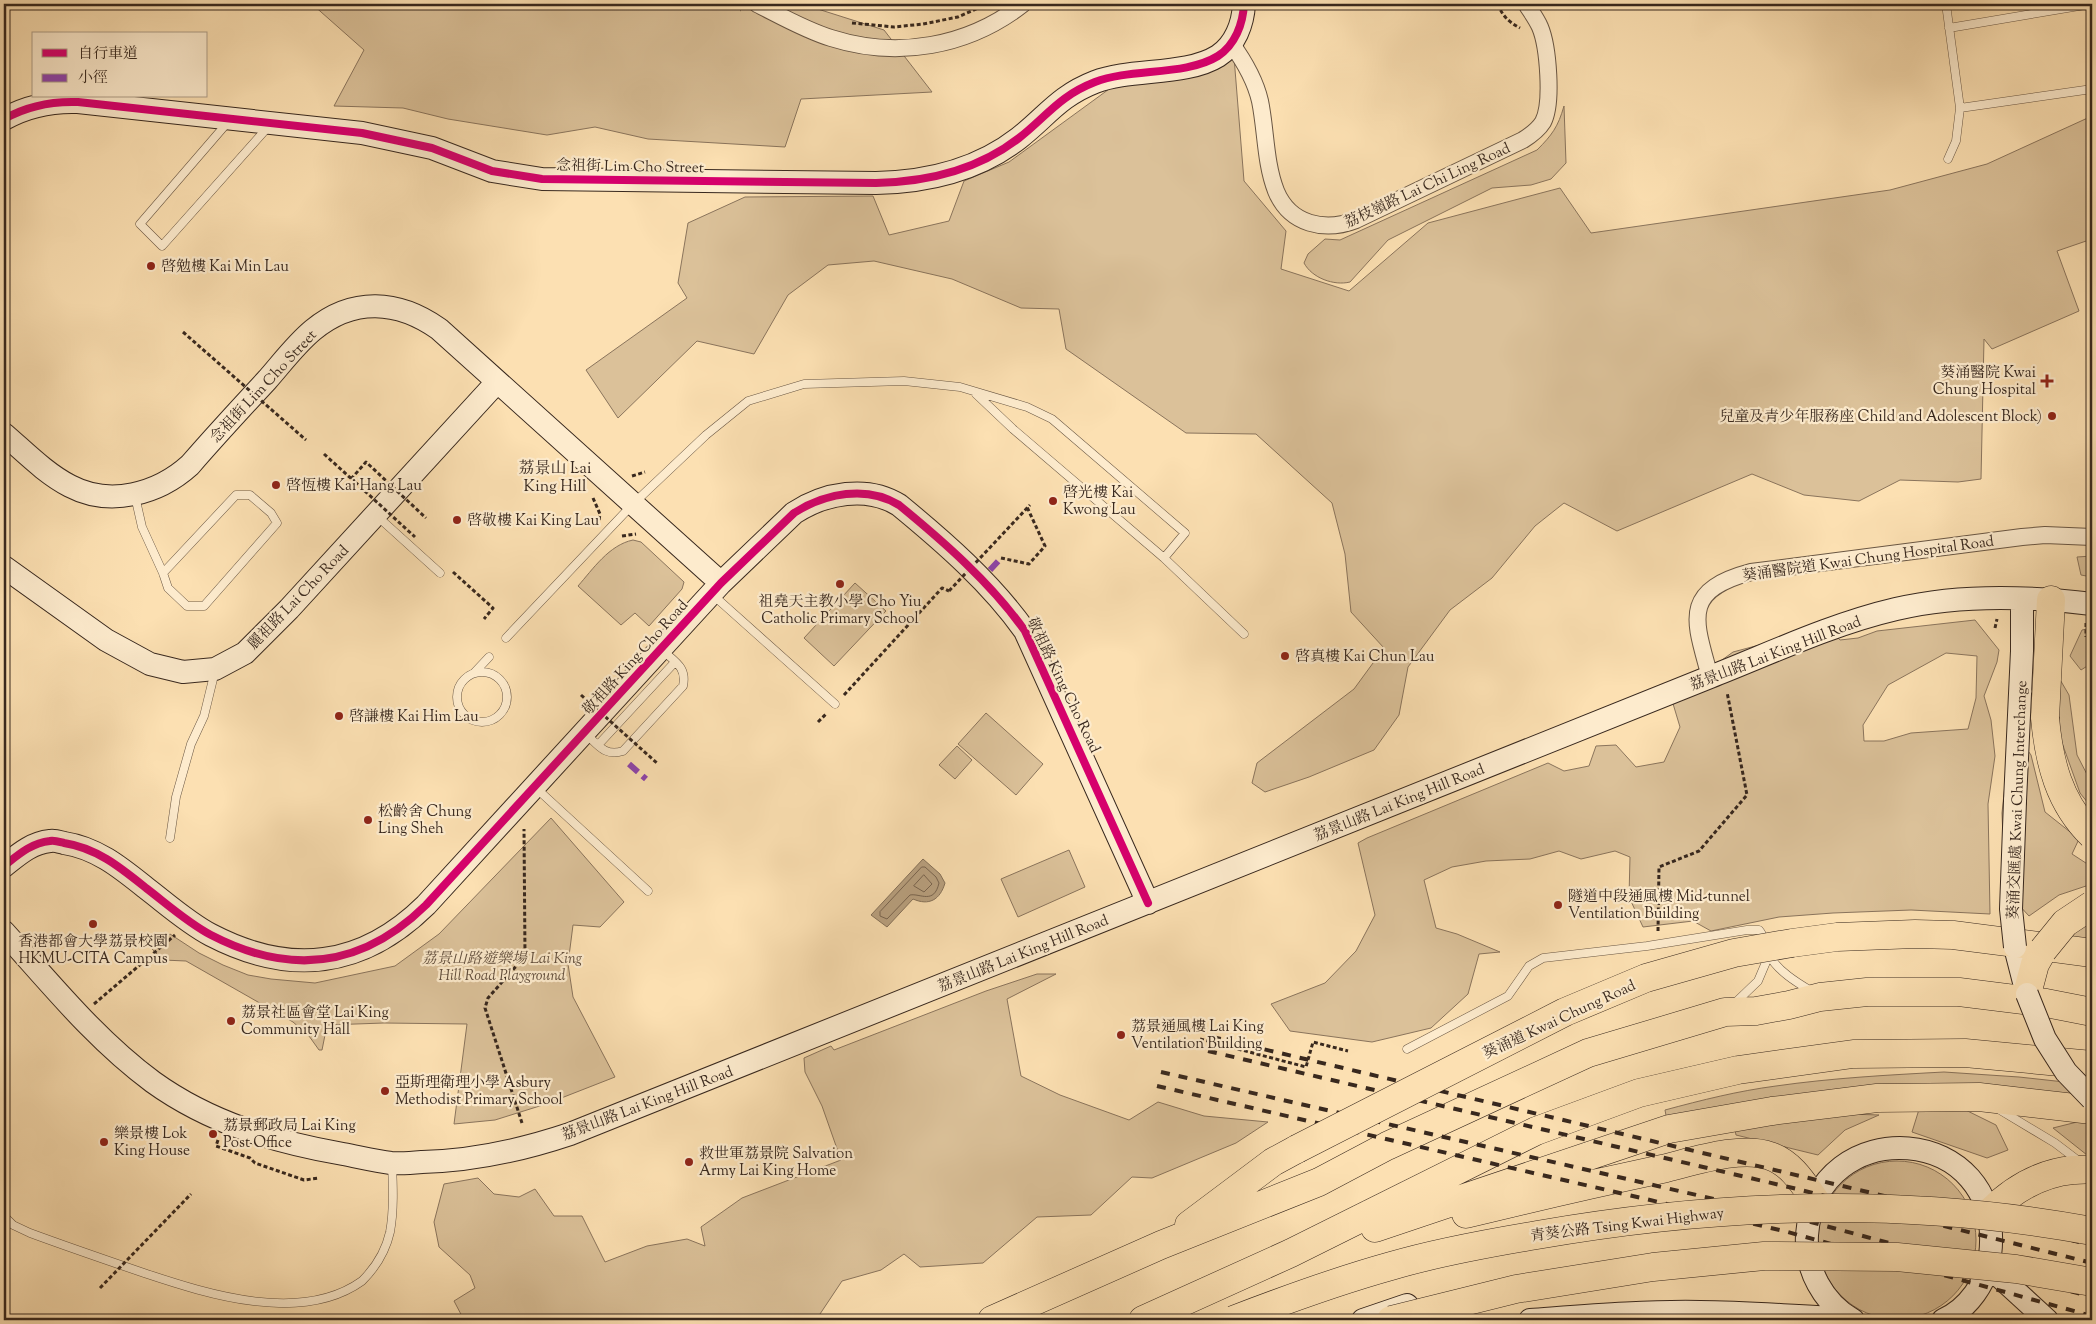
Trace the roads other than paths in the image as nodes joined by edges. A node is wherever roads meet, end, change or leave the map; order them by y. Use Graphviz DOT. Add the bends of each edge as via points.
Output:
graph roads {
  1 [pos="757,4"];
  2 [pos="1023,4"];
  3 [pos="1244,4"];
  4 [pos="1946,4"];
  5 [pos="2091,4"];
  6 [pos="1528,7"];
  7 [pos="1949,28"];
  8 [pos="1231,43"];
  9 [pos="2092,89"];
  10 [pos="1960,108"];
  11 [pos="4,119"];
  12 [pos="231,119"];
  13 [pos="272,123"];
  14 [pos="1948,159"];
  15 [pos="497,382"];
  16 [pos="974,392"];
  17 [pos="4,434"];
  18 [pos="134,494"];
  19 [pos="633,504"];
  20 [pos="380,519"];
  21 [pos="2092,537"];
  22 [pos="1164,558"];
  23 [pos="4,567"];
  24 [pos="163,573"];
  25 [pos="440,573"];
  26 [pos="716,588"];
  27 [pos="2022,599"];
  28 [pos="2051,600"];
  29 [pos="2092,604"];
  30 [pos="1244,634"];
  31 [pos="506,638"];
  32 [pos="668,655"];
  33 [pos="489,657"];
  34 [pos="215,669"];
  35 [pos="474,673"];
  36 [pos="1710,677"];
  37 [pos="835,704"];
  38 [pos="591,739"];
  39 [pos="535,786"];
  40 [pos="2092,835"];
  41 [pos="170,838"];
  42 [pos="4,866"];
  43 [pos="648,891"];
  44 [pos="1148,903"];
  45 [pos="2092,905"];
  46 [pos="4,932"];
  47 [pos="2092,953"];
  48 [pos="1769,955"];
  49 [pos="2027,994"];
  50 [pos="1820,997"];
  51 [pos="1725,1012"];
  52 [pos="2092,1012"];
  53 [pos="1408,1049"];
  54 [pos="2092,1064"];
  55 [pos="1979,1097"];
  56 [pos="2092,1099"];
  57 [pos="2092,1110"];
  58 [pos="392,1163"];
  59 [pos="2091,1170"];
  60 [pos="1815,1200"];
  61 [pos="1989,1213"];
  62 [pos="4,1216"];
  63 [pos="2092,1231"];
  64 [pos="1332,1243"];
  65 [pos="1161,1245"];
  66 [pos="1806,1246"];
  67 [pos="1290,1253"];
  68 [pos="1989,1267"];
  69 [pos="2092,1282"];
  70 [pos="1851,1319"];
  71 [pos="992,1320"];
  72 [pos="1143,1320"];
  73 [pos="1233,1320"];
  74 [pos="1363,1320"];
  75 [pos="1391,1320"];
  76 [pos="1538,1320"];
  77 [pos="1943,1320"];
  78 [pos="2047,1320"];
  1 -- 2 [label="street" via="830,38 864,46 900,48 936,45 961,38 991,25"];
  3 -- 8 [label="street" via="1241,25"];
  4 -- 7 [label="lane"];
  5 -- 7 [label="lane"];
  6 -- 8 [label="street, 荔枝嶺路 Lai Chi Ling Road" via="1543,37 1549,93 1546,113 1538,129 1523,140 1338,226 1309,224 1292,214 1280,199 1272,178 1256,89 1247,67"];
  7 -- 10 [label="lane"];
  8 -- 13 [label="street, 念祖街 Lim Cho Street" via="1217,57 1196,64 1118,76 1085,86 1058,102 1019,138 995,154 948,173 915,181 533,178 492,171 432,148 389,138"];
  9 -- 10 [label="lane"];
  10 -- 14 [label="lane" via="1956,141"];
  11 -- 12 [label="street, 念祖街 Lim Cho Street" via="32,106 63,101"];
  12 -- 13 [label="street, 念祖街 Lim Cho Street"];
  12 -- 13 [label="lane" via="140,224 162,246"];
  15 -- 18 [label="street, 念祖街 Lim Cho Street" via="439,329 413,314 388,307 347,310 312,331 181,473 161,485"];
  15 -- 19 [label="street, 念祖街 Lim Cho Street"];
  15 -- 20 [label="street, 麗祖路 Lai Cho Road"];
  16 -- 19 [label="lane" via="960,387 904,381 804,384 748,401 706,435"];
  16 -- 22 [label="lane"];
  16 -- 22 [label="lane" via="1028,407 1052,419 1185,533"];
  17 -- 18 [label="street, 念祖街 Lim Cho Street" via="70,486 108,496"];
  18 -- 24 [label="lane" via="142,527"];
  19 -- 26 [label="street, 念祖街 Lim Cho Street"];
  19 -- 31 [label="lane"];
  20 -- 25 [label="lane"];
  20 -- 34 [label="street, 麗祖路 Lai Cho Road" via="245,653"];
  21 -- 36 [label="street, 葵涌醫院道 Kwai Chung Hospital Road" via="2022,537 1733,577 1708,592 1697,612 1697,628"];
  22 -- 30 [label="lane"];
  23 -- 34 [label="street, 麗祖路 Lai Cho Road" via="106,640 150,664 183,672"];
  24 -- 24 [label="lane" via="236,495 250,495 271,513 277,523 204,606 187,606 168,588"];
  26 -- 32 [label="street, 敬祖路 King Cho Road"];
  26 -- 37 [label="lane"];
  26 -- 44 [label="street, 敬祖路 King Cho Road" via="794,513 808,504 867,492 899,505 1001,600 1025,631"];
  27 -- 28 [label="street, 荔景山路 Lai King Hill Road"];
  27 -- 36 [label="street, 荔景山路 Lai King Hill Road" via="1955,600 1896,609 1827,631"];
  27 -- 49 [label="street, 葵涌交匯處 Kwai Chung Interchange, bridge" via="2011,909 2015,947"];
  28 -- 29 [label="street, 荔景山路 Lai King Hill Road"];
  28 -- 40 [label="highway, bridge" via="2045,718 2048,750 2066,802"];
  32 -- 38 [label="street, 敬祖路 King Cho Road"];
  32 -- 38 [label="lane" via="682,668 683,686 623,751 606,752"];
  33 -- 35 [label="lane"];
  34 -- 41 [label="lane" via="204,716 191,744 176,797"];
  35 -- 35 [label="lane" via="491,673 504,684 507,701 500,716 492,721 484,723 469,719 458,707 458,691 467,677"];
  36 -- 44 [label="street, 荔景山路 Lai King Hill Road"];
  38 -- 39 [label="street, 敬祖路 King Cho Road"];
  39 -- 42 [label="street, 敬祖路 King Cho Road" via="409,922 380,942 342,956 307,961 250,952 210,934 111,861 80,845 50,840 26,848"];
  39 -- 43 [label="lane"];
  44 -- 58 [label="street, 荔景山路 Lai King Hill Road" via="570,1134 484,1156 446,1162"];
  45 -- 49 [label="highway, bridge" via="2065,923 2053,936 2035,964"];
  46 -- 58 [label="street, 荔景山路 Lai King Hill Road" via="99,1035 154,1082 197,1109 244,1131 308,1148"];
  47 -- 65 [label="highway, 葵涌道 Kwai Chung Road, bridge" via="1953,935 1837,937 1734,953 1646,978 1565,1012 1273,1162"];
  48 -- 50 [label="lane" via="1795,982"];
  48 -- 51 [label="lane" via="1758,980"];
  48 -- 53 [label="lane" via="1765,936 1759,930 1747,930 1543,958 1529,966 1508,996"];
  49 -- 56 [label="street, 葵涌交匯處 Kwai Chung Interchange, bridge" via="2045,1039 2066,1072"];
  50 -- 51 [label="highway, 葵涌道 Kwai Chung Road" via="1756,1011"];
  50 -- 52 [label="highway, 葵涌道 Kwai Chung Road" via="1867,992 1958,992"];
  51 -- 65 [label="highway, 葵涌道 Kwai Chung Road" via="1588,1053 1386,1146 1319,1182"];
  54 -- 67 [label="highway" via="1966,1053 1853,1054 1738,1070 1639,1093 1536,1130"];
  55 -- 57 [label="highway"];
  55 -- 59 [label="lane"];
  55 -- 64 [label="highway" via="1877,1098 1772,1111 1669,1129"];
  58 -- 62 [label="lane" via="390,1232 376,1264 342,1296 301,1309 225,1300 30,1234"];
  59 -- 61 [label="highway" via="2059,1171 2036,1178"];
  60 -- 61 [label="street" via="1833,1174 1858,1156 1887,1147 1918,1148 1946,1159 1970,1178"];
  60 -- 64 [label="highway" via="1784,1163 1769,1155 1746,1153 1584,1185"];
  60 -- 66 [label="street" via="1808,1222"];
  61 -- 68 [label="street" via="1993,1235"];
  63 -- 73 [label="highway, 青葵公路 Tsing Kwai Highway, bridge" via="2000,1217 1894,1208 1743,1210 1652,1217 1505,1240 1393,1265"];
  64 -- 67 [label="highway"];
  65 -- 71 [label="highway, 葵涌道 Kwai Chung Road"];
  66 -- 70 [label="street" via="1812,1272 1824,1295"];
  66 -- 74 [label="street" via="1771,1260 1708,1267 1660,1265 1531,1280 1424,1299"];
  67 -- 72 [label="highway"];
  68 -- 77 [label="street" via="1974,1295 1952,1316"];
  68 -- 78 [label="street"];
  69 -- 75 [label="highway, bridge" via="2016,1269 1897,1257 1764,1256 1654,1267 1516,1288"];
  70 -- 76 [label="street" via="1665,1312"];
}
